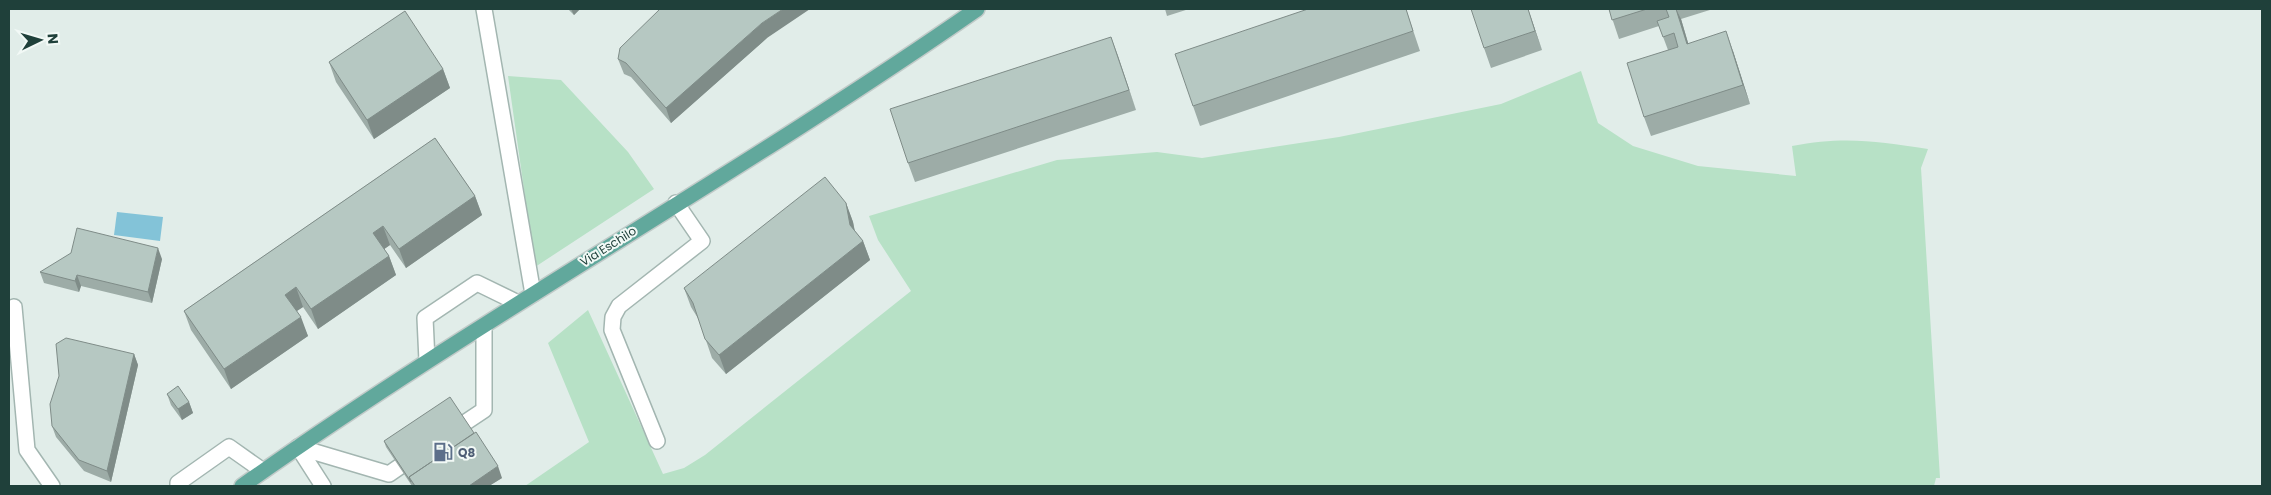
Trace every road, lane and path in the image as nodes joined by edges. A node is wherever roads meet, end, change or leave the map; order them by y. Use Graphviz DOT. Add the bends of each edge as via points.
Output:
graph roads {
  1 [pos="484,9"];
  2 [pos="976,9"];
  3 [pos="676,203"];
  4 [pos="533,294"];
  5 [pos="518,304"];
  6 [pos="14,307"];
  7 [pos="484,326"];
  8 [pos="428,361"];
  9 [pos="657,441"];
  10 [pos="298,447"];
  11 [pos="263,472"];
  12 [pos="319,485"];
  13 [pos="52,486"];
  14 [pos="178,486"];
  15 [pos="242,486"];
  1 -- 4 [label="street"];
  2 -- 3 [label="main road, Via Eschilo" via="807,122"];
  3 -- 4 [label="main road, Via Eschilo"];
  3 -- 9 [label="street" via="702,241 619,306 613,317 612,330"];
  4 -- 5 [label="main road, Via Eschilo"];
  5 -- 7 [label="main road, Via Eschilo"];
  5 -- 8 [label="street" via="477,284 425,318"];
  6 -- 13 [label="street" via="27,450"];
  7 -- 8 [label="main road, Via Eschilo"];
  7 -- 10 [label="street" via="484,410 389,474"];
  8 -- 10 [label="main road, Via Eschilo"];
  10 -- 11 [label="main road, Via Eschilo"];
  10 -- 12 [label="street"];
  11 -- 14 [label="street" via="229,447"];
  11 -- 15 [label="main road, Via Eschilo"];
}
